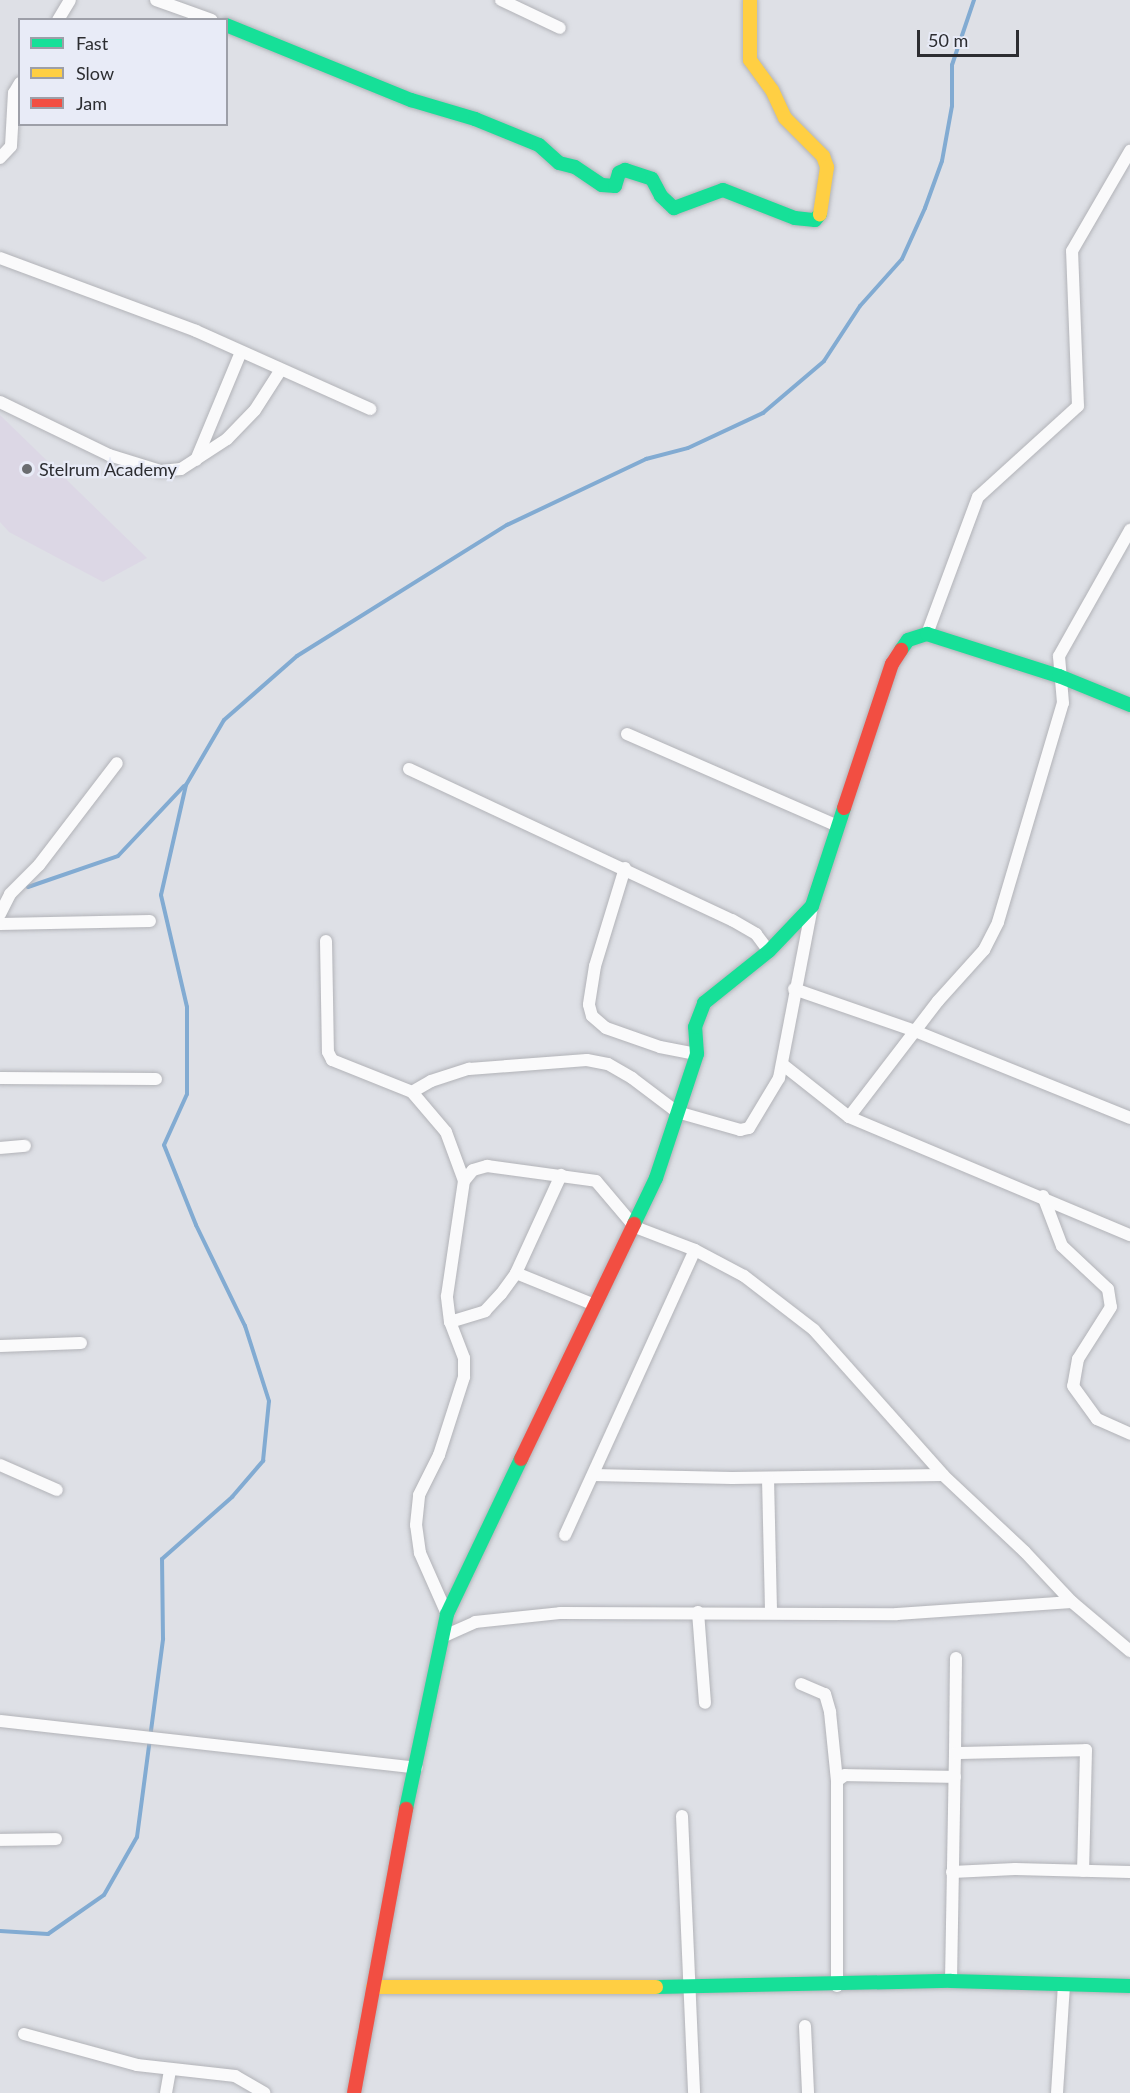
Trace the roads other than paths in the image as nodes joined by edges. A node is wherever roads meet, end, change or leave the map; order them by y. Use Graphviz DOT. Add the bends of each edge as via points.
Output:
graph roads {
  1 [pos="70,0"];
  2 [pos="156,0"];
  3 [pos="501,0"];
  4 [pos="750,0"];
  5 [pos="59,18"];
  6 [pos="206,18"];
  7 [pos="228,26"];
  8 [pos="561,28"];
  9 [pos="18,86"];
  10 [pos="1130,151"];
  11 [pos="0,158"];
  12 [pos="0,258"];
  13 [pos="241,352"];
  14 [pos="280,371"];
  15 [pos="0,402"];
  16 [pos="370,409"];
  17 [pos="195,461"];
  18 [pos="1130,530"];
  19 [pos="927,634"];
  20 [pos="1059,676"];
  21 [pos="1130,705"];
  22 [pos="627,734"];
  23 [pos="117,763"];
  24 [pos="409,769"];
  25 [pos="838,826"];
  26 [pos="625,868"];
  27 [pos="812,906"];
  28 [pos="0,914"];
  29 [pos="150,921"];
  30 [pos="0,924"];
  31 [pos="326,941"];
  32 [pos="769,951"];
  33 [pos="794,989"];
  34 [pos="915,1031"];
  35 [pos="697,1054"];
  36 [pos="782,1065"];
  37 [pos="0,1078"];
  38 [pos="156,1079"];
  39 [pos="412,1092"];
  40 [pos="677,1112"];
  41 [pos="849,1117"];
  42 [pos="1130,1118"];
  43 [pos="25,1146"];
  44 [pos="0,1148"];
  45 [pos="561,1175"];
  46 [pos="464,1181"];
  47 [pos="1043,1196"];
  48 [pos="635,1227"];
  49 [pos="1130,1235"];
  50 [pos="695,1250"];
  51 [pos="516,1273"];
  52 [pos="595,1305"];
  53 [pos="450,1322"];
  54 [pos="81,1343"];
  55 [pos="0,1346"];
  56 [pos="1130,1434"];
  57 [pos="0,1465"];
  58 [pos="593,1475"];
  59 [pos="943,1475"];
  60 [pos="768,1478"];
  61 [pos="57,1490"];
  62 [pos="566,1535"];
  63 [pos="1072,1602"];
  64 [pos="771,1611"];
  65 [pos="698,1612"];
  66 [pos="447,1614"];
  67 [pos="442,1637"];
  68 [pos="1130,1651"];
  69 [pos="956,1658"];
  70 [pos="801,1684"];
  71 [pos="705,1703"];
  72 [pos="0,1721"];
  73 [pos="955,1753"];
  74 [pos="416,1768"];
  75 [pos="955,1777"];
  76 [pos="837,1781"];
  77 [pos="682,1816"];
  78 [pos="56,1839"];
  79 [pos="0,1840"];
  80 [pos="1083,1871"];
  81 [pos="952,1872"];
  82 [pos="1130,1872"];
  83 [pos="951,1982"];
  84 [pos="1064,1984"];
  85 [pos="690,1986"];
  86 [pos="837,1986"];
  87 [pos="1130,1986"];
  88 [pos="373,1987"];
  89 [pos="805,2026"];
  90 [pos="24,2034"];
  91 [pos="171,2070"];
  92 [pos="260,2092"];
  93 [pos="166,2093"];
  94 [pos="354,2093"];
  95 [pos="694,2093"];
  96 [pos="808,2093"];
  97 [pos="1057,2093"];
  1 -- 5 [label="street"];
  2 -- 6 [label="street"];
  3 -- 8 [label="street"];
  4 -- 7 [label="street" via="750,60 772,90 785,118 823,156 827,166 820,215 815,220 795,218 723,190 674,208 661,196 652,179 625,170 615,186 602,185 575,167 559,163 539,145 475,119 411,100"];
  9 -- 11 [label="street" via="14,93 11,146"];
  10 -- 19 [label="street" via="1072,251 1078,406 978,497"];
  12 -- 13 [label="street" via="196,331"];
  13 -- 14 [label="street"];
  13 -- 17 [label="street"];
  14 -- 16 [label="street"];
  14 -- 17 [label="street" via="248,417 227,439"];
  15 -- 17 [label="street" via="119,458 161,471 181,469"];
  18 -- 20 [label="street" via="1066,640 1059,656"];
  19 -- 20 [label="street"];
  19 -- 25 [label="street" via="908,640 892,664"];
  20 -- 21 [label="street"];
  20 -- 34 [label="street" via="1063,703 998,922 984,950"];
  22 -- 25 [label="street"];
  23 -- 28 [label="street" via="39,866 10,894"];
  24 -- 26 [label="street" via="505,817"];
  25 -- 27 [label="street"];
  26 -- 32 [label="street" via="748,930"];
  26 -- 35 [label="street" via="595,966 589,1005 592,1016 606,1028 660,1047"];
  27 -- 32 [label="street"];
  27 -- 33 [label="street"];
  29 -- 30 [label="street"];
  31 -- 39 [label="street" via="328,1052 332,1060"];
  32 -- 35 [label="street" via="704,1003 695,1027"];
  33 -- 34 [label="street"];
  33 -- 36 [label="street"];
  34 -- 41 [label="street"];
  34 -- 42 [label="street"];
  35 -- 40 [label="street"];
  36 -- 40 [label="street" via="774,1092 749,1128 740,1130"];
  36 -- 41 [label="street"];
  37 -- 38 [label="street"];
  39 -- 40 [label="street" via="431,1081 470,1069 587,1060 608,1064"];
  39 -- 46 [label="street" via="446,1132"];
  40 -- 48 [label="street"];
  41 -- 47 [label="street" via="983,1176"];
  43 -- 44 [label="street"];
  45 -- 46 [label="street" via="487,1166 473,1170"];
  45 -- 48 [label="street" via="596,1181"];
  45 -- 51 [label="street"];
  46 -- 53 [label="street" via="449,1275"];
  47 -- 49 [label="street"];
  47 -- 56 [label="street" via="1062,1246 1108,1288 1111,1307 1078,1359 1073,1386 1097,1419"];
  48 -- 50 [label="street"];
  48 -- 52 [label="street"];
  50 -- 58 [label="street"];
  50 -- 59 [label="street" via="744,1276 814,1330"];
  51 -- 52 [label="street"];
  51 -- 53 [label="street" via="485,1311"];
  52 -- 66 [label="street"];
  53 -- 66 [label="street" via="464,1358 461,1393 419,1495 416,1525 420,1553"];
  54 -- 55 [label="street"];
  57 -- 61 [label="street"];
  58 -- 60 [label="street"];
  58 -- 62 [label="street"];
  59 -- 60 [label="street"];
  59 -- 63 [label="street"];
  60 -- 64 [label="street"];
  63 -- 64 [label="street" via="897,1614"];
  63 -- 68 [label="street"];
  64 -- 65 [label="street"];
  65 -- 67 [label="street" via="511,1616 475,1622"];
  65 -- 71 [label="street"];
  66 -- 67 [label="street"];
  67 -- 74 [label="street"];
  69 -- 73 [label="street"];
  70 -- 76 [label="street" via="825,1694"];
  72 -- 74 [label="street"];
  73 -- 75 [label="street"];
  73 -- 80 [label="street" via="1086,1750"];
  74 -- 88 [label="street"];
  75 -- 76 [label="street" via="845,1775"];
  75 -- 81 [label="street"];
  76 -- 86 [label="street"];
  77 -- 85 [label="street"];
  78 -- 79 [label="street"];
  80 -- 81 [label="street"];
  80 -- 82 [label="street"];
  81 -- 83 [label="street"];
  83 -- 84 [label="street"];
  83 -- 86 [label="street"];
  84 -- 87 [label="street"];
  84 -- 97 [label="street"];
  85 -- 86 [label="street"];
  85 -- 88 [label="street"];
  85 -- 95 [label="street"];
  88 -- 94 [label="street"];
  89 -- 96 [label="street"];
  90 -- 91 [label="street" via="83,2052"];
  91 -- 92 [label="street" via="235,2076"];
  91 -- 93 [label="street"];
}
